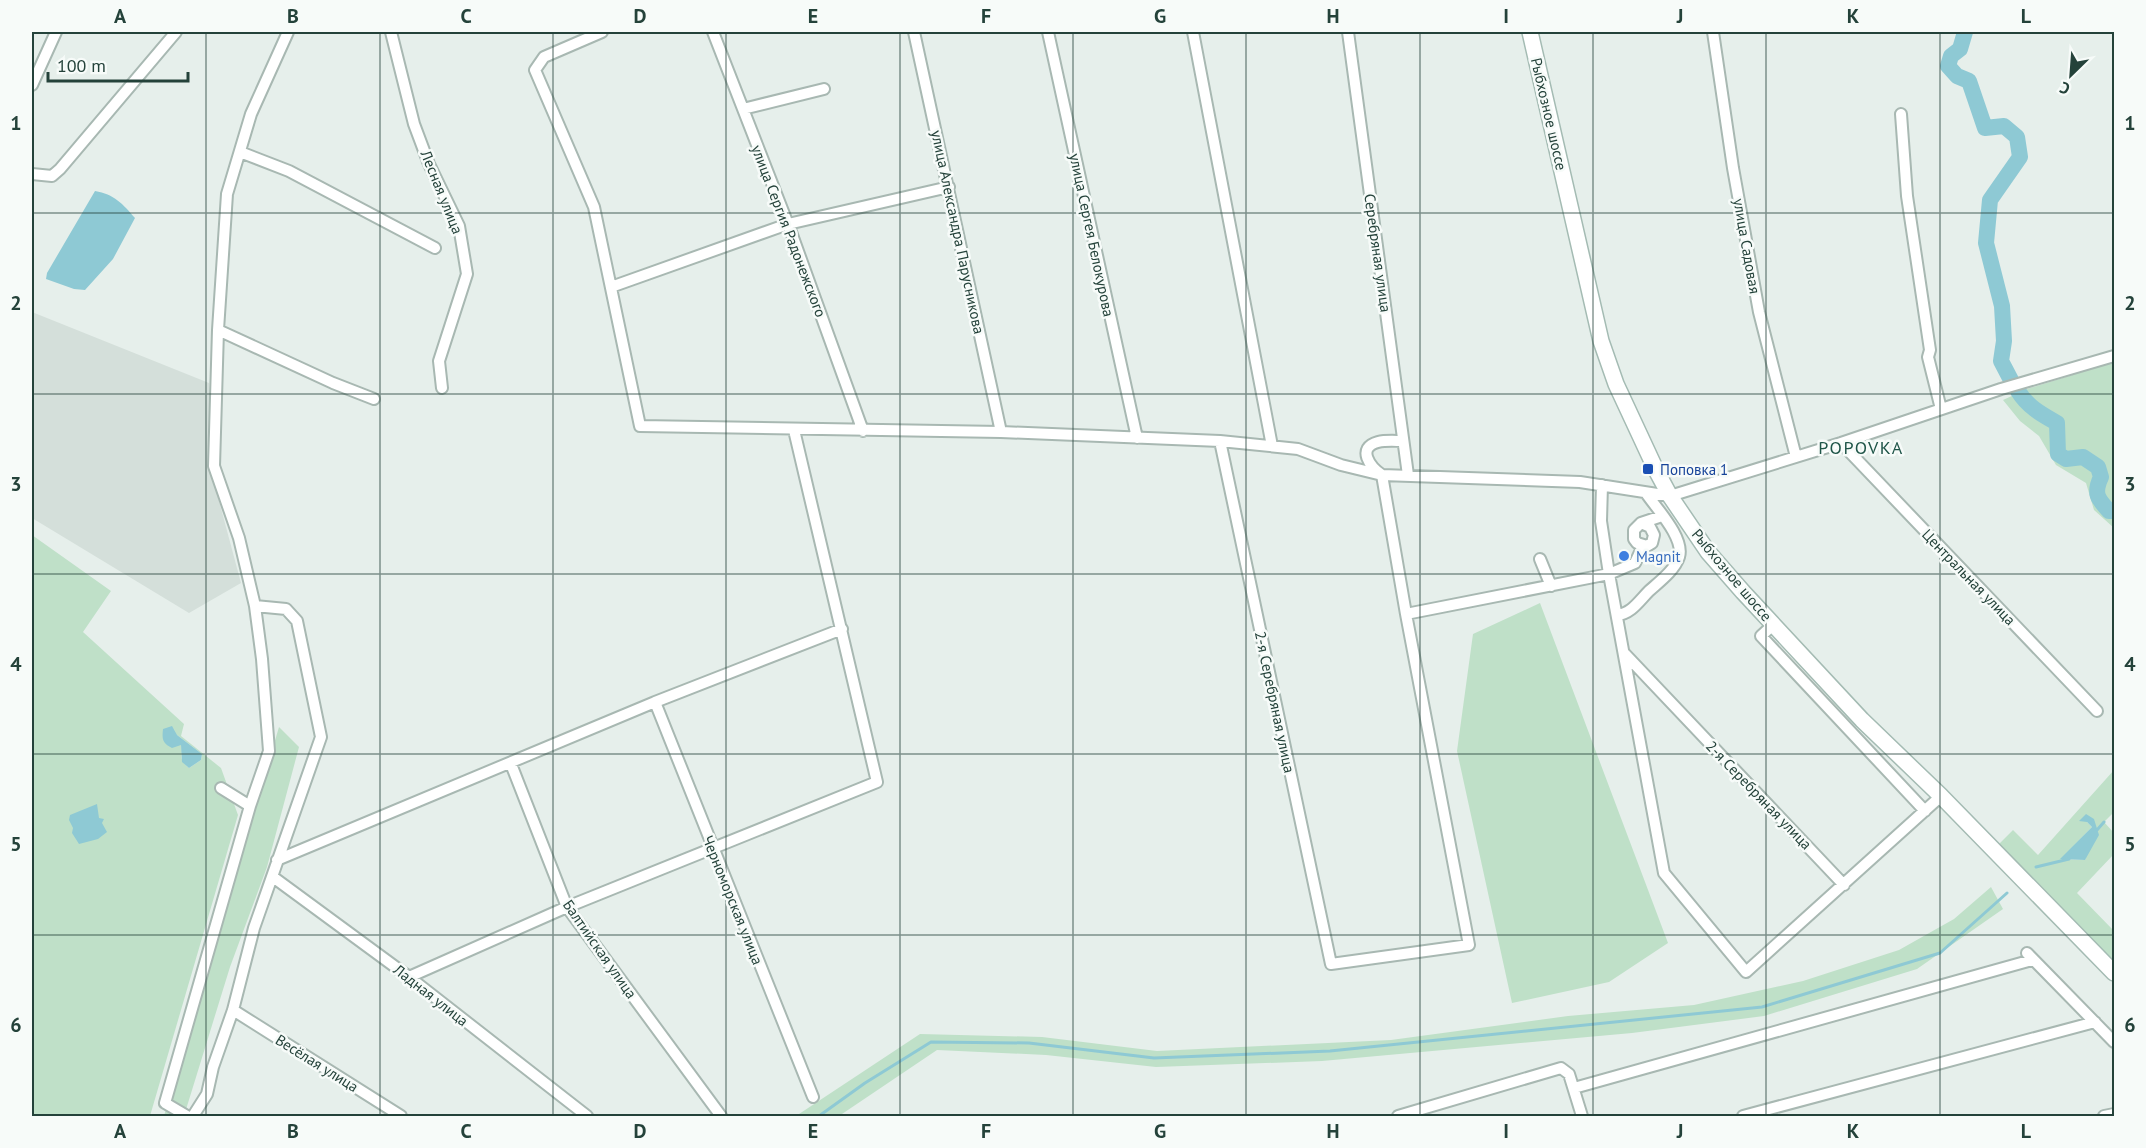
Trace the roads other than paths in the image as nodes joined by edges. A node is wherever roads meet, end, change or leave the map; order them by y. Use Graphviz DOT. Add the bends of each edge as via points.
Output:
graph roads {
  1 [pos="56,32"];
  2 [pos="176,32"];
  3 [pos="288,32"];
  4 [pos="391,32"];
  5 [pos="602,32"];
  6 [pos="713,32"];
  7 [pos="914,32"];
  8 [pos="1048,32"];
  9 [pos="1193,32"];
  10 [pos="1348,32"];
  11 [pos="1530,32"];
  12 [pos="1713,32"];
  13 [pos="32,85"];
  14 [pos="824,89"];
  15 [pos="743,109"];
  16 [pos="1901,114"];
  17 [pos="240,152"];
  18 [pos="32,174"];
  19 [pos="949,187"];
  20 [pos="788,224"];
  21 [pos="435,248"];
  22 [pos="611,287"];
  23 [pos="218,330"];
  24 [pos="2115,356"];
  25 [pos="442,388"];
  26 [pos="374,399"];
  27 [pos="1941,409"];
  28 [pos="794,430"];
  29 [pos="863,431"];
  30 [pos="1001,432"];
  31 [pos="1137,438"];
  32 [pos="1220,441"];
  33 [pos="1403,441"];
  34 [pos="1841,442"];
  35 [pos="1272,446"];
  36 [pos="1796,457"];
  37 [pos="1382,475"];
  38 [pos="1408,475"];
  39 [pos="1602,485"];
  40 [pos="1646,493"];
  41 [pos="1670,496"];
  42 [pos="1662,516"];
  43 [pos="1641,523"];
  44 [pos="1643,546"];
  45 [pos="1540,559"];
  46 [pos="1609,574"];
  47 [pos="1551,586"];
  48 [pos="255,606"];
  49 [pos="1406,614"];
  50 [pos="1617,615"];
  51 [pos="1773,625"];
  52 [pos="842,629"];
  53 [pos="1624,654"];
  54 [pos="655,702"];
  55 [pos="2097,711"];
  56 [pos="511,764"];
  57 [pos="221,788"];
  58 [pos="1941,796"];
  59 [pos="250,806"];
  60 [pos="1925,811"];
  61 [pos="713,849"];
  62 [pos="277,860"];
  63 [pos="273,877"];
  64 [pos="1844,885"];
  65 [pos="567,907"];
  66 [pos="2115,973"];
  67 [pos="409,977"];
  68 [pos="234,1010"];
  69 [pos="2095,1022"];
  70 [pos="2115,1042"];
  71 [pos="1574,1088"];
  72 [pos="813,1097"];
  73 [pos="2115,1114"];
  74 [pos="187,1116"];
  75 [pos="193,1116"];
  76 [pos="400,1116"];
  77 [pos="587,1116"];
  78 [pos="721,1116"];
  79 [pos="1398,1116"];
  80 [pos="1581,1116"];
  81 [pos="1743,1116"];
  82 [pos="2104,1116"];
  1 -- 13 [label="street"];
  2 -- 18 [label="street" via="60,169 52,176"];
  3 -- 17 [label="street" via="251,114"];
  4 -- 25 [label="street, Лесная улица" via="414,124 459,226 467,274 439,361"];
  5 -- 22 [label="street" via="544,57 535,70 594,207"];
  6 -- 15 [label="street, улица Сергия Радонежского"];
  7 -- 19 [label="street, улица Александра Парусникова"];
  8 -- 31 [label="street, улица Сергея Белокурова"];
  9 -- 35 [label="street"];
  10 -- 33 [label="street, Серебряная улица"];
  11 -- 41 [label="street, Рыбхозное шоссе" via="1601,341 1616,384"];
  12 -- 36 [label="street, улица Садовая" via="1759,312"];
  14 -- 15 [label="street"];
  15 -- 20 [label="street, улица Сергия Радонежского"];
  16 -- 27 [label="street" via="1907,196 1928,357"];
  17 -- 21 [label="street" via="289,171"];
  17 -- 23 [label="street" via="227,194"];
  19 -- 20 [label="street"];
  19 -- 30 [label="street, улица Александра Парусникова"];
  20 -- 22 [label="street"];
  20 -- 29 [label="street, улица Сергия Радонежского"];
  22 -- 28 [label="street" via="640,426"];
  23 -- 26 [label="street"];
  23 -- 48 [label="street" via="214,466 239,538"];
  24 -- 27 [label="street"];
  27 -- 34 [label="street"];
  28 -- 29 [label="street"];
  28 -- 52 [label="street"];
  29 -- 30 [label="street"];
  30 -- 31 [label="street"];
  31 -- 32 [label="street"];
  32 -- 35 [label="street"];
  32 -- 49 [label="street, 2-я Серебряная улица" via="1331,964 1469,945"];
  33 -- 37 [label="street" via="1371,445 1367,454 1369,464"];
  33 -- 38 [label="street, Серебряная улица"];
  34 -- 36 [label="street"];
  34 -- 55 [label="street, Центральная улица"];
  35 -- 37 [label="street" via="1298,449"];
  36 -- 41 [label="street"];
  37 -- 38 [label="street"];
  37 -- 49 [label="street"];
  38 -- 39 [label="street"];
  39 -- 40 [label="street"];
  39 -- 46 [label="street" via="1601,521"];
  40 -- 41 [label="street"];
  40 -- 42 [label="street"];
  41 -- 51 [label="street, Рыбхозное шоссе" via="1708,552"];
  42 -- 43 [label="street"];
  42 -- 50 [label="street" via="1678,539 1679,559 1629,612"];
  43 -- 44 [label="street" via="1634,535"];
  43 -- 44 [label="street" via="1650,527 1654,535 1652,543"];
  44 -- 46 [label="street" via="1635,563"];
  45 -- 47 [label="street"];
  46 -- 47 [label="street"];
  46 -- 50 [label="street"];
  47 -- 49 [label="street"];
  48 -- 59 [label="street" via="269,751"];
  48 -- 62 [label="street" via="286,609 297,621 321,737"];
  50 -- 53 [label="street"];
  51 -- 58 [label="street, Рыбхозное шоссе" via="1862,720"];
  51 -- 60 [label="street" via="1761,636"];
  52 -- 54 [label="street"];
  52 -- 61 [label="street" via="877,782"];
  53 -- 64 [label="street, 2-я Серебряная улица"];
  53 -- 64 [label="street" via="1664,873 1746,972"];
  54 -- 56 [label="street"];
  54 -- 61 [label="street, Черноморская улица"];
  56 -- 62 [label="street"];
  56 -- 65 [label="street, Балтийская улица"];
  57 -- 59 [label="street"];
  58 -- 60 [label="street"];
  58 -- 66 [label="street, Рыбхозное шоссе"];
  59 -- 74 [label="street" via="165,1103"];
  60 -- 64 [label="street"];
  61 -- 65 [label="street"];
  61 -- 72 [label="street, Черноморская улица"];
  62 -- 63 [label="street"];
  63 -- 67 [label="street, Ладная улица"];
  63 -- 68 [label="street" via="254,928"];
  65 -- 67 [label="street"];
  65 -- 78 [label="street, Балтийская улица"];
  67 -- 77 [label="street, Ладная улица"];
  68 -- 75 [label="street" via="207,1094"];
  68 -- 76 [label="street, Весёлая улица"];
  69 -- 70 [label="street"];
  69 -- 71 [label="street" via="2030,957"];
  69 -- 81 [label="street"];
  71 -- 79 [label="street" via="1569,1074 1561,1068"];
  71 -- 80 [label="street"];
  73 -- 82 [label="street"];
}
